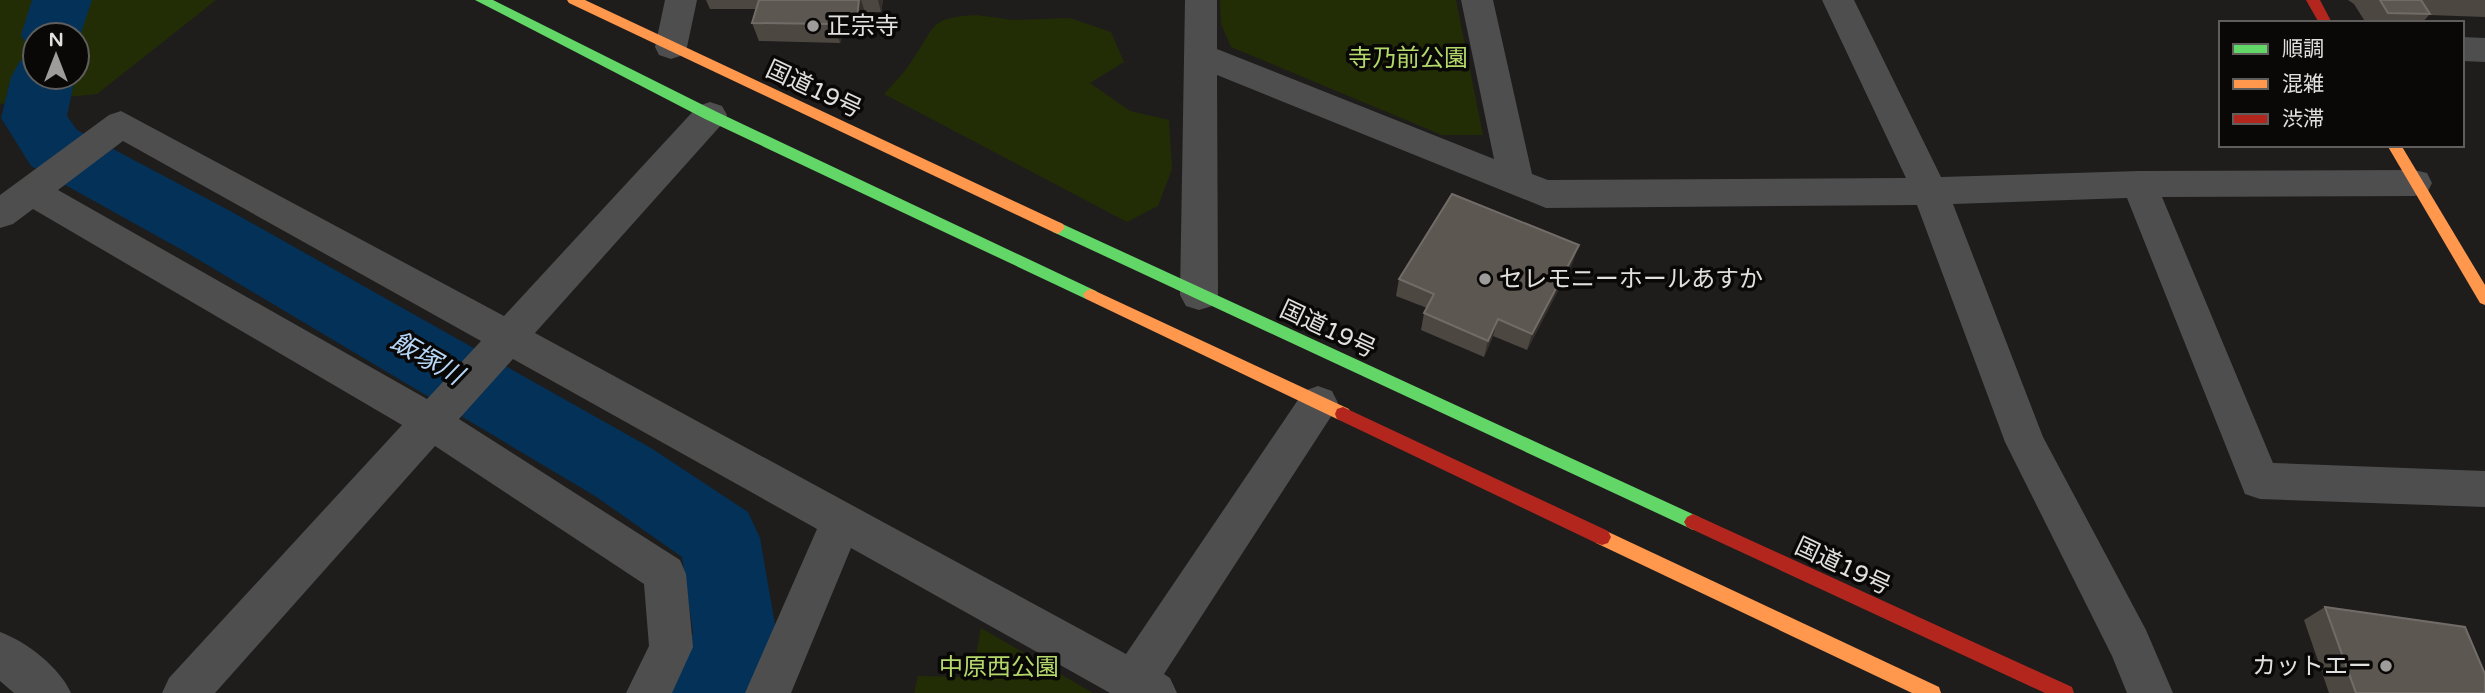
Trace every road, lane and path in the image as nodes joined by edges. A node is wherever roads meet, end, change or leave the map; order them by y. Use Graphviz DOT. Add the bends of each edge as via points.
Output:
graph roads {
  1 [pos="482,0"];
  2 [pos="574,0"];
  3 [pos="681,0"];
  4 [pos="1201,0"];
  5 [pos="1476,0"];
  6 [pos="1838,0"];
  7 [pos="2313,0"];
  8 [pos="2325,21"];
  9 [pos="671,47"];
  10 [pos="2464,49"];
  11 [pos="2485,50"];
  12 [pos="1203,56"];
  13 [pos="710,115"];
  14 [pos="2394,147"];
  15 [pos="1516,182"];
  16 [pos="2414,183"];
  17 [pos="2139,184"];
  18 [pos="30,191"];
  19 [pos="1930,191"];
  20 [pos="0,214"];
  21 [pos="1199,295"];
  22 [pos="2485,299"];
  23 [pos="509,340"];
  24 [pos="1318,403"];
  25 [pos="433,423"];
  26 [pos="2485,489"];
  27 [pos="842,519"];
  28 [pos="0,653"];
  29 [pos="1143,687"];
  30 [pos="48,693"];
  31 [pos="185,693"];
  32 [pos="649,693"];
  33 [pos="768,693"];
  34 [pos="1932,693"];
  35 [pos="2065,693"];
  36 [pos="2150,693"];
  1 -- 13 [label="main road"];
  2 -- 9 [label="main road, 国道19号"];
  3 -- 9 [label="street"];
  4 -- 12 [label="street"];
  5 -- 15 [label="street"];
  6 -- 19 [label="street"];
  7 -- 8 [label="main road"];
  9 -- 21 [label="main road, 国道19号"];
  10 -- 11 [label="street"];
  12 -- 15 [label="street"];
  12 -- 21 [label="street"];
  13 -- 23 [label="street"];
  13 -- 24 [label="main road"];
  14 -- 16 [label="main road"];
  15 -- 19 [label="street" via="1546,194"];
  16 -- 17 [label="street"];
  16 -- 22 [label="main road"];
  17 -- 19 [label="street"];
  17 -- 26 [label="street" via="2260,481"];
  18 -- 20 [label="street"];
  18 -- 23 [label="street" via="121,124"];
  18 -- 25 [label="street"];
  19 -- 36 [label="street" via="2025,443 2130,645"];
  21 -- 35 [label="main road, 国道19号"];
  23 -- 25 [label="street"];
  23 -- 27 [label="street"];
  24 -- 29 [label="street"];
  24 -- 34 [label="main road"];
  25 -- 31 [label="street"];
  25 -- 32 [label="street" via="665,574 671,647"];
  27 -- 29 [label="street"];
  27 -- 33 [label="street"];
  28 -- 30 [label="street"];
}
